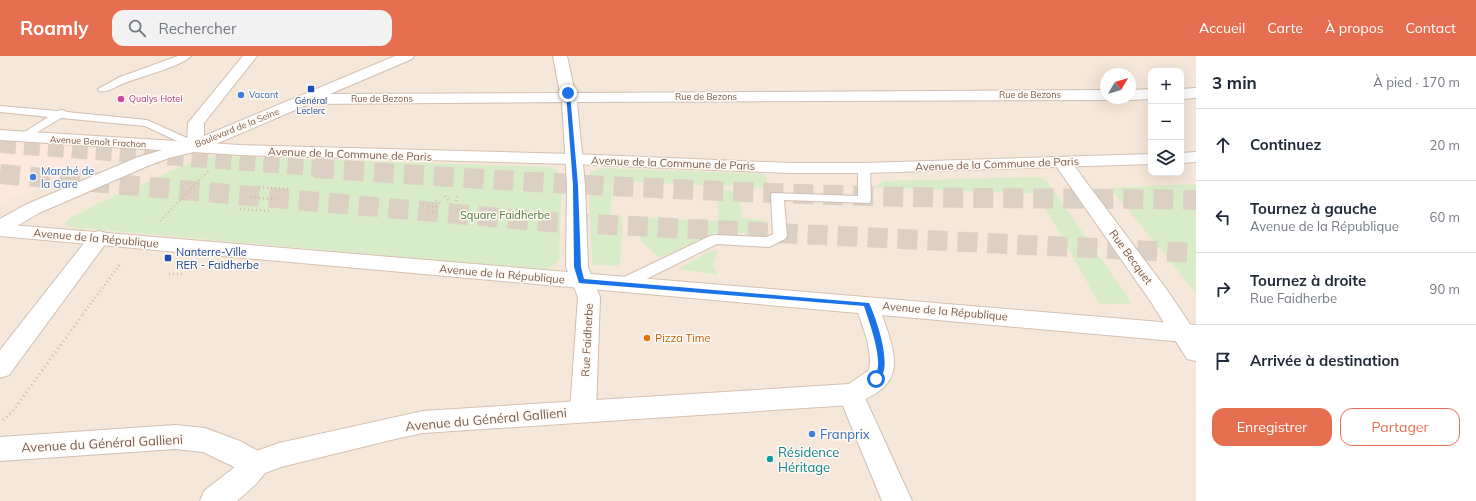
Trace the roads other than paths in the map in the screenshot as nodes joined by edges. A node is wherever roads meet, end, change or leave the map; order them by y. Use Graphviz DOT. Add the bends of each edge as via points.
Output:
graph roads {
  1 [pos="186,56"];
  2 [pos="250,56"];
  3 [pos="408,56"];
  4 [pos="560,56"];
  5 [pos="103,89"];
  6 [pos="1196,93"];
  7 [pos="1136,94"];
  8 [pos="1148,94"];
  9 [pos="1184,94"];
  10 [pos="1100,95"];
  11 [pos="569,98"];
  12 [pos="306,99"];
  13 [pos="0,108"];
  14 [pos="62,113"];
  15 [pos="0,135"];
  16 [pos="24,137"];
  17 [pos="196,146"];
  18 [pos="1196,157"];
  19 [pos="1184,158"];
  20 [pos="573,159"];
  21 [pos="1148,159"];
  22 [pos="1063,163"];
  23 [pos="864,168"];
  24 [pos="0,229"];
  25 [pos="99,238"];
  26 [pos="582,281"];
  27 [pos="625,283"];
  28 [pos="867,304"];
  29 [pos="1189,333"];
  30 [pos="1196,352"];
  31 [pos="0,368"];
  32 [pos="851,394"];
  33 [pos="583,411"];
  34 [pos="0,449"];
  35 [pos="255,464"];
  36 [pos="224,497"];
  37 [pos="897,501"];
  1 -- 5 [label="lane" via="169,65 118,80"];
  2 -- 17 [label="street" via="196,123"];
  3 -- 12 [label="street, Boulevard de la Seine"];
  4 -- 11 [label="street, Rue Faidherbe"];
  6 -- 9 [label="street"];
  7 -- 8 [label="street"];
  10 -- 11 [label="street, Rue de Bezons"];
  11 -- 12 [label="street, Rue de Bezons"];
  11 -- 20 [label="street, Rue Faidherbe"];
  12 -- 17 [label="street, Boulevard de la Seine"];
  13 -- 14 [label="lane"];
  14 -- 16 [label="lane"];
  14 -- 17 [label="lane" via="147,123"];
  15 -- 16 [label="street, Avenue Benoît Frachon"];
  16 -- 17 [label="street, Avenue Benoît Frachon"];
  17 -- 20 [label="street, Avenue de la Commune de Paris"];
  17 -- 24 [label="street, Boulevard de la Seine" via="144,161 32,209"];
  18 -- 19 [label="street"];
  20 -- 23 [label="street, Avenue de la Commune de Paris" via="790,168"];
  20 -- 26 [label="street, Rue Faidherbe" via="578,267"];
  21 -- 22 [label="street, Avenue de la Commune de Paris"];
  22 -- 23 [label="street, Avenue de la Commune de Paris"];
  22 -- 29 [label="street, Rue Becquet"];
  23 -- 27 [label="lane" via="864,200 777,196 780,236 769,242 716,239"];
  24 -- 25 [label="street, Avenue de la République"];
  25 -- 26 [label="street, Avenue de la République"];
  25 -- 31 [label="street"];
  26 -- 27 [label="street, Avenue de la République"];
  26 -- 33 [label="street, Rue Faidherbe" via="589,297"];
  27 -- 28 [label="street, Avenue de la République"];
  28 -- 29 [label="street, Avenue de la République"];
  28 -- 32 [label="street, Avenue du Général Gallieni" via="882,361 881,372 866,388"];
  29 -- 30 [label="street, Rue Becquet"];
  32 -- 33 [label="street, Avenue du Général Gallieni"];
  32 -- 37 [label="street"];
  33 -- 35 [label="street, Avenue du Général Gallieni" via="423,422 279,455"];
  34 -- 35 [label="street, Avenue du Général Gallieni" via="175,437 205,440"];
  35 -- 36 [label="street"];
}
